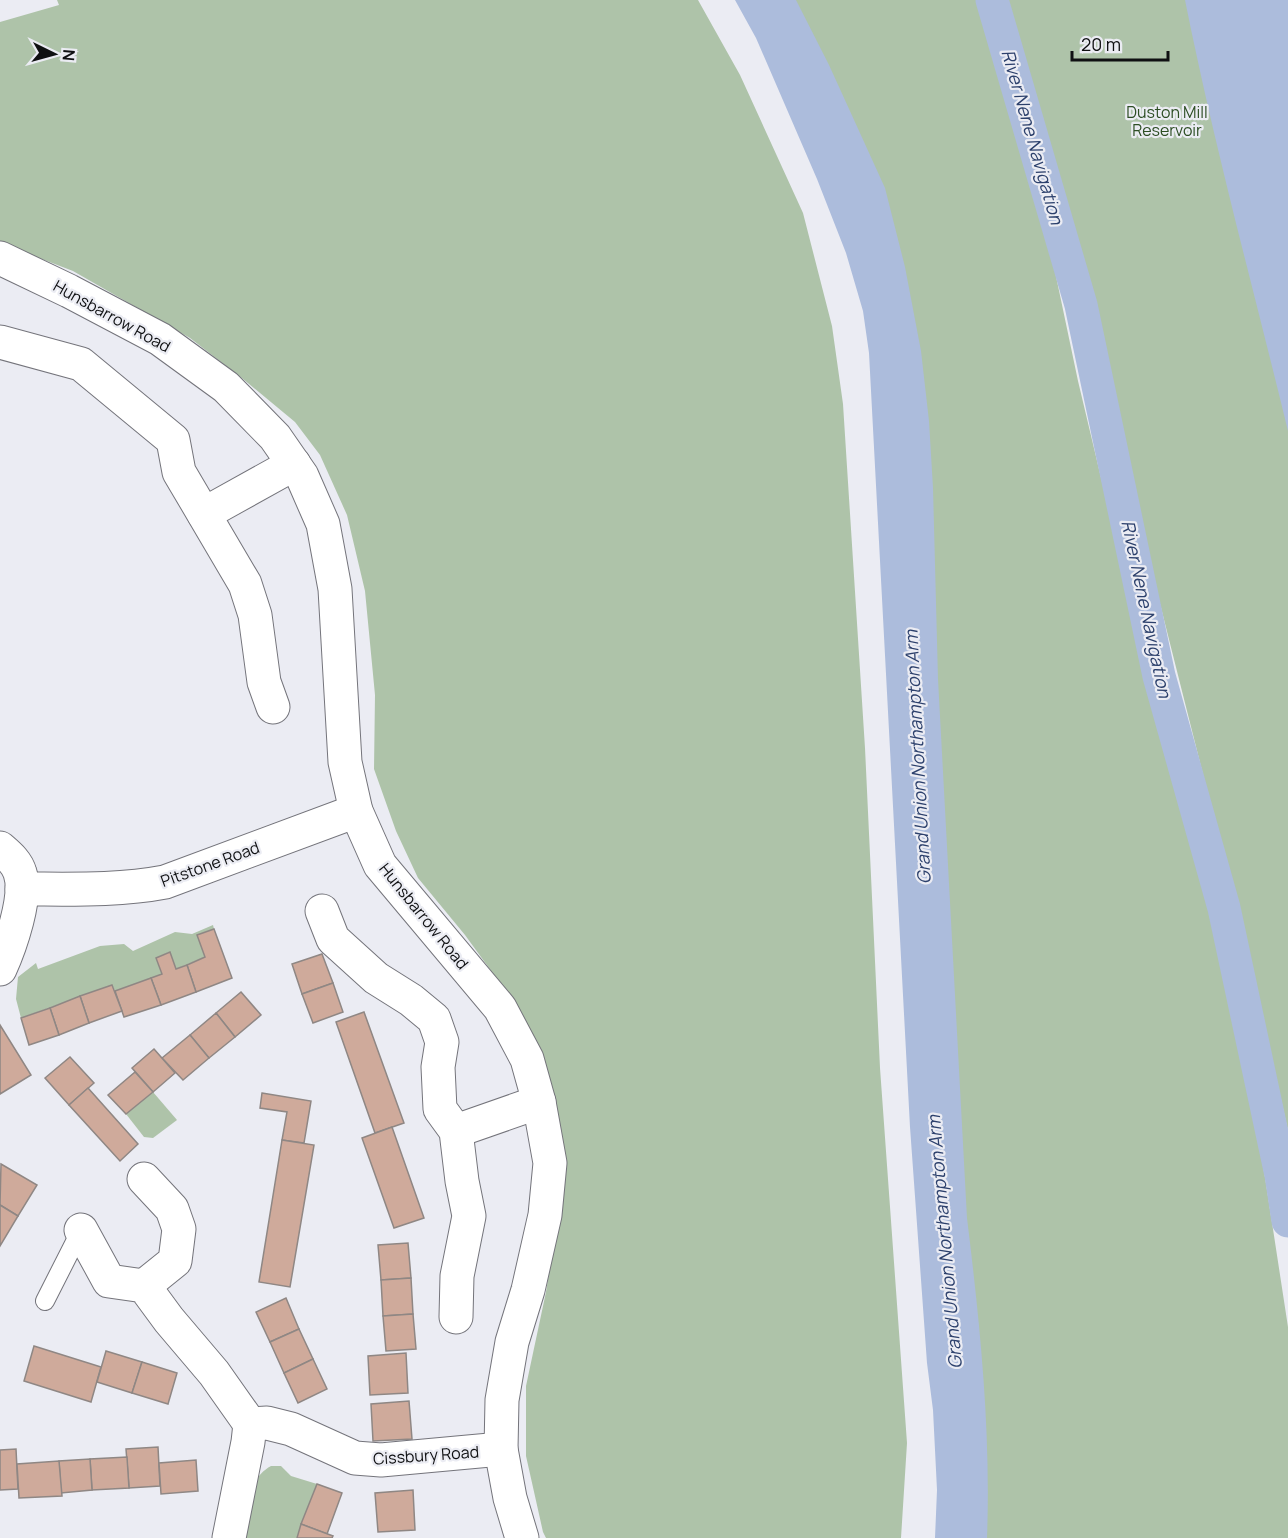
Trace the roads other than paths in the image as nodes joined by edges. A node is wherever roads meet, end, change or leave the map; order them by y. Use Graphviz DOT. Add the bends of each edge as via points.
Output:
graph roads {
  1 [pos="0,258"];
  2 [pos="0,342"];
  3 [pos="294,464"];
  4 [pos="204,514"];
  5 [pos="273,707"];
  6 [pos="356,810"];
  7 [pos="0,848"];
  8 [pos="22,889"];
  9 [pos="322,911"];
  10 [pos="0,969"];
  11 [pos="539,1102"];
  12 [pos="456,1131"];
  13 [pos="144,1179"];
  14 [pos="81,1230"];
  15 [pos="144,1286"];
  16 [pos="45,1301"];
  17 [pos="456,1317"];
  18 [pos="250,1424"];
  19 [pos="501,1449"];
  20 [pos="229,1538"];
  21 [pos="522,1538"];
  1 -- 3 [label="street, Hunsbarrow Road" via="160,339 226,387 275,437"];
  2 -- 4 [label="street" via="81,364 173,440 179,472"];
  3 -- 4 [label="street"];
  3 -- 6 [label="street, Hunsbarrow Road" via="323,524 335,589 345,762"];
  4 -- 5 [label="street" via="245,584 255,615 264,682"];
  6 -- 8 [label="street, Pitstone Road" via="165,882 92,890"];
  6 -- 11 [label="street, Hunsbarrow Road" via="380,865 500,1008 526,1059"];
  7 -- 8 [label="street" via="17,867"];
  8 -- 10 [label="street" via="9,949"];
  9 -- 12 [label="street" via="333,939 376,978 434,1019 442,1042 438,1067 440,1109"];
  11 -- 12 [label="street"];
  11 -- 19 [label="street, Hunsbarrow Road" via="550,1163 545,1215 512,1342 502,1400"];
  12 -- 17 [label="street" via="469,1216 457,1276"];
  13 -- 15 [label="street" via="172,1209 179,1229 175,1261"];
  14 -- 15 [label="street" via="109,1281"];
  14 -- 16 [label="lane"];
  15 -- 18 [label="street"];
  18 -- 19 [label="street, Cissbury Road" via="267,1423 291,1429 355,1458 381,1460"];
  18 -- 20 [label="street"];
  19 -- 21 [label="street, Hunsbarrow Road"];
}
